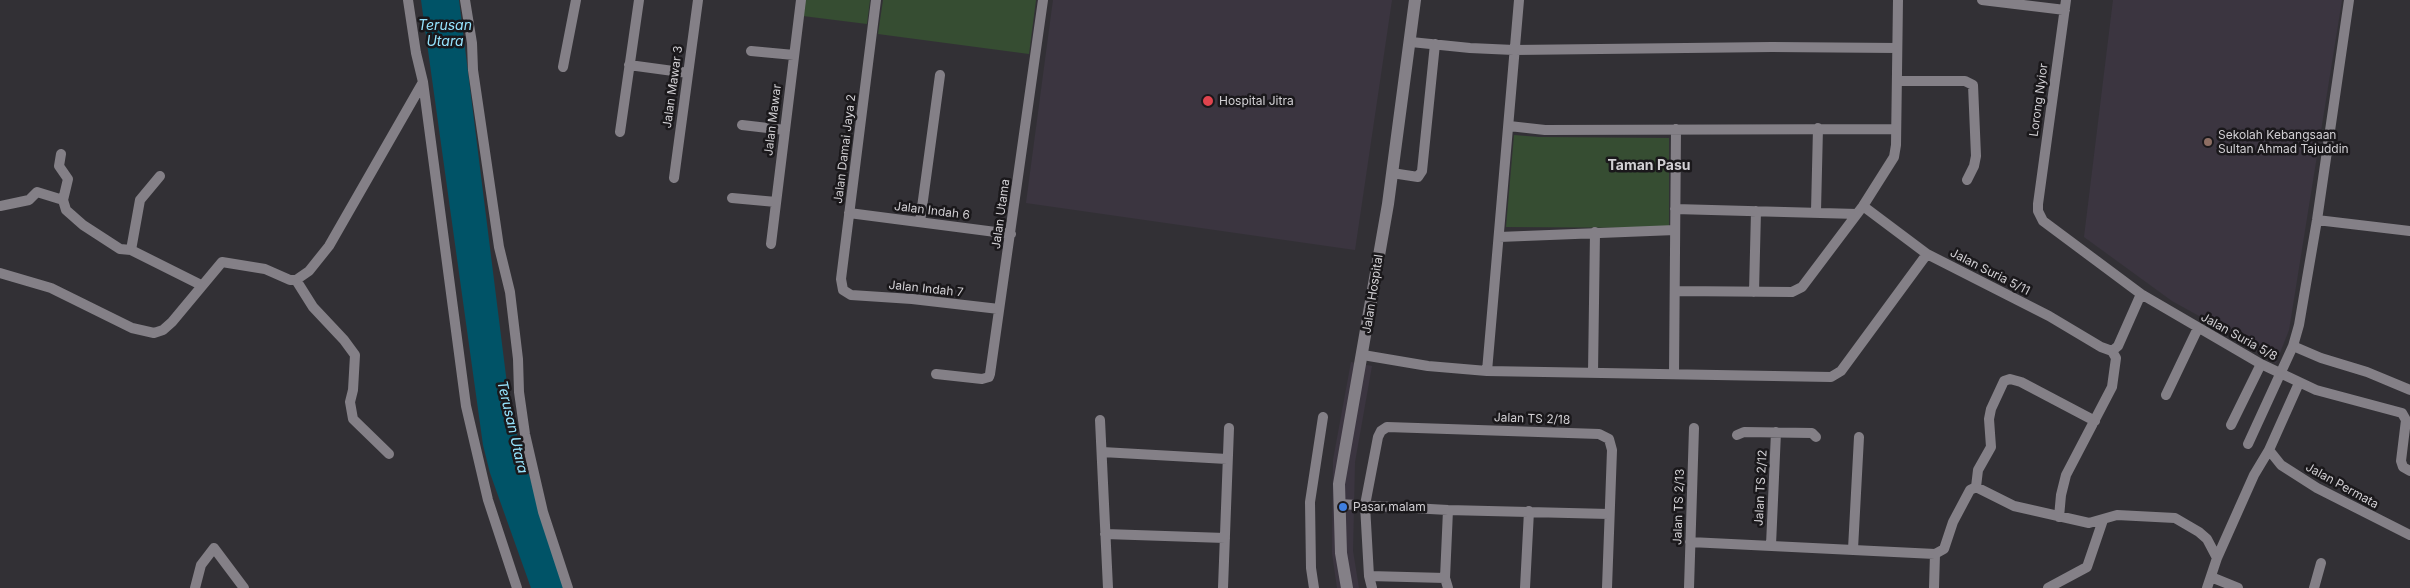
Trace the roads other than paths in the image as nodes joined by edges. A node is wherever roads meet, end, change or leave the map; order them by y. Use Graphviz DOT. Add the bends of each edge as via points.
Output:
graph roads {
  1 [pos="408,0"];
  2 [pos="466,0"];
  3 [pos="576,0"];
  4 [pos="639,0"];
  5 [pos="698,0"];
  6 [pos="801,0"];
  7 [pos="876,0"];
  8 [pos="1043,0"];
  9 [pos="1415,0"];
  10 [pos="1519,0"];
  11 [pos="1898,0"];
  12 [pos="1982,0"];
  13 [pos="2349,0"];
  14 [pos="2026,3"];
  15 [pos="2066,5"];
  16 [pos="1411,42"];
  17 [pos="1435,44"];
  18 [pos="1896,48"];
  19 [pos="1514,50"];
  20 [pos="751,51"];
  21 [pos="794,55"];
  22 [pos="629,65"];
  23 [pos="563,67"];
  24 [pos="688,73"];
  25 [pos="940,75"];
  26 [pos="1897,81"];
  27 [pos="423,82"];
  28 [pos="742,125"];
  29 [pos="1510,126"];
  30 [pos="1818,128"];
  31 [pos="1896,129"];
  32 [pos="785,130"];
  33 [pos="1676,130"];
  34 [pos="620,132"];
  35 [pos="61,154"];
  36 [pos="1392,173"];
  37 [pos="160,176"];
  38 [pos="674,178"];
  39 [pos="1966,180"];
  40 [pos="732,198"];
  41 [pos="64,200"];
  42 [pos="776,202"];
  43 [pos="2038,204"];
  44 [pos="0,206"];
  45 [pos="1675,209"];
  46 [pos="1860,210"];
  47 [pos="1756,211"];
  48 [pos="1816,211"];
  49 [pos="849,213"];
  50 [pos="2317,220"];
  51 [pos="920,222"];
  52 [pos="1675,230"];
  53 [pos="2410,230"];
  54 [pos="1595,232"];
  55 [pos="1011,234"];
  56 [pos="1499,237"];
  57 [pos="771,244"];
  58 [pos="131,250"];
  59 [pos="1927,254"];
  60 [pos="0,273"];
  61 [pos="296,280"];
  62 [pos="201,285"];
  63 [pos="1676,291"];
  64 [pos="1754,292"];
  65 [pos="2141,294"];
  66 [pos="851,295"];
  67 [pos="999,310"];
  68 [pos="2198,328"];
  69 [pos="2293,346"];
  70 [pos="2112,351"];
  71 [pos="1362,354"];
  72 [pos="2261,364"];
  73 [pos="1487,370"];
  74 [pos="936,374"];
  75 [pos="1593,374"];
  76 [pos="1674,374"];
  77 [pos="2280,374"];
  78 [pos="2299,383"];
  79 [pos="2410,390"];
  80 [pos="2166,395"];
  81 [pos="1323,418"];
  82 [pos="1100,420"];
  83 [pos="2095,421"];
  84 [pos="2231,425"];
  85 [pos="1229,428"];
  86 [pos="1694,428"];
  87 [pos="1776,432"];
  88 [pos="1737,434"];
  89 [pos="1816,437"];
  90 [pos="1859,437"];
  91 [pos="2248,444"];
  92 [pos="2269,450"];
  93 [pos="1102,452"];
  94 [pos="389,454"];
  95 [pos="1228,459"];
  96 [pos="2410,471"];
  97 [pos="1976,487"];
  98 [pos="1339,504"];
  99 [pos="1366,505"];
  100 [pos="1448,510"];
  101 [pos="1529,511"];
  102 [pos="1609,514"];
  103 [pos="2059,517"];
  104 [pos="2103,520"];
  105 [pos="1105,534"];
  106 [pos="2410,535"];
  107 [pos="1225,538"];
  108 [pos="1690,542"];
  109 [pos="1771,545"];
  110 [pos="1853,549"];
  111 [pos="1934,554"];
  112 [pos="2217,558"];
  113 [pos="2321,563"];
  114 [pos="1368,576"];
  115 [pos="2211,577"];
  116 [pos="1446,583"];
  117 [pos="195,588"];
  118 [pos="244,588"];
  119 [pos="517,588"];
  120 [pos="568,588"];
  121 [pos="1108,588"];
  122 [pos="1223,588"];
  123 [pos="1314,588"];
  124 [pos="1347,588"];
  125 [pos="1372,588"];
  126 [pos="1525,588"];
  127 [pos="1607,588"];
  128 [pos="1689,588"];
  129 [pos="1934,588"];
  130 [pos="2048,588"];
  131 [pos="2207,588"];
  132 [pos="2238,588"];
  133 [pos="2314,588"];
  1 -- 27 [label="street"];
  2 -- 120 [label="street" via="499,248 510,292 525,434 543,512"];
  3 -- 23 [label="street"];
  4 -- 22 [label="street"];
  5 -- 24 [label="street, Jalan Mawar 3"];
  6 -- 21 [label="street, Jalan Mawar"];
  7 -- 49 [label="street, Jalan Damai Jaya 2"];
  8 -- 55 [label="street, Jalan Utama"];
  9 -- 16 [label="street, Jalan Hospital"];
  10 -- 19 [label="street"];
  11 -- 18 [label="street"];
  12 -- 14 [label="street"];
  13 -- 50 [label="street"];
  14 -- 15 [label="street"];
  15 -- 43 [label="street, Lorong Nyior"];
  16 -- 17 [label="street"];
  16 -- 36 [label="street, Jalan Hospital"];
  17 -- 19 [label="street"];
  17 -- 36 [label="street" via="1422,171 1418,177"];
  18 -- 19 [label="street"];
  18 -- 26 [label="street"];
  19 -- 29 [label="street"];
  20 -- 21 [label="street"];
  21 -- 32 [label="street, Jalan Mawar"];
  22 -- 24 [label="street"];
  22 -- 34 [label="street"];
  24 -- 38 [label="street, Jalan Mawar 3"];
  25 -- 51 [label="street"];
  26 -- 31 [label="street"];
  26 -- 39 [label="street" via="1965,81 1973,85 1976,156"];
  27 -- 61 [label="street" via="329,246 309,271"];
  27 -- 119 [label="street" via="471,432 488,500"];
  28 -- 32 [label="street"];
  29 -- 33 [label="street" via="1545,130"];
  29 -- 56 [label="street"];
  30 -- 31 [label="street"];
  30 -- 33 [label="street"];
  30 -- 48 [label="street"];
  31 -- 46 [label="street" via="1894,157"];
  32 -- 42 [label="street, Jalan Mawar"];
  33 -- 45 [label="street"];
  35 -- 41 [label="street" via="59,166 68,179"];
  36 -- 71 [label="street, Jalan Hospital"];
  37 -- 58 [label="street" via="140,200"];
  40 -- 42 [label="street"];
  41 -- 44 [label="street" via="37,192 28,200"];
  41 -- 58 [label="street" via="66,210 83,225 120,249"];
  42 -- 57 [label="street, Jalan Mawar"];
  43 -- 65 [label="street, Jalan Suria 5/8" via="2043,221"];
  45 -- 47 [label="street"];
  45 -- 52 [label="street"];
  46 -- 48 [label="street"];
  46 -- 59 [label="street, Jalan Suria 5/11"];
  46 -- 64 [label="street" via="1802,287 1792,292"];
  47 -- 48 [label="street"];
  47 -- 64 [label="street"];
  49 -- 51 [label="street, Jalan Indah 6"];
  49 -- 66 [label="street, Jalan Damai Jaya 2" via="841,279 843,290"];
  50 -- 53 [label="street"];
  50 -- 69 [label="street"];
  51 -- 55 [label="street, Jalan Indah 6"];
  52 -- 54 [label="street"];
  52 -- 63 [label="street"];
  54 -- 56 [label="street"];
  54 -- 75 [label="street"];
  55 -- 67 [label="street, Jalan Utama"];
  56 -- 73 [label="street"];
  58 -- 62 [label="street"];
  59 -- 70 [label="street, Jalan Suria 5/11"];
  59 -- 76 [label="street" via="1836,374 1824,377"];
  60 -- 62 [label="street" via="51,288 132,328 154,333 172,322"];
  61 -- 62 [label="street" via="265,269 222,262"];
  61 -- 94 [label="street" via="313,307 355,356 354,390 350,402 353,419"];
  63 -- 64 [label="street"];
  63 -- 76 [label="street"];
  65 -- 68 [label="street, Jalan Suria 5/8"];
  65 -- 70 [label="street" via="2118,346"];
  66 -- 67 [label="street, Jalan Indah 7"];
  67 -- 74 [label="street, Jalan Utama" via="989,377"];
  68 -- 72 [label="street, Jalan Suria 5/8"];
  68 -- 80 [label="street"];
  69 -- 77 [label="street"];
  69 -- 79 [label="street"];
  70 -- 83 [label="street" via="2116,358 2114,380"];
  71 -- 73 [label="street" via="1428,366"];
  71 -- 98 [label="street, Jalan Hospital" via="1342,463"];
  72 -- 77 [label="street, Jalan Suria 5/8"];
  72 -- 84 [label="street"];
  73 -- 75 [label="street"];
  75 -- 76 [label="street"];
  77 -- 78 [label="street, Jalan Suria 5/8"];
  77 -- 91 [label="street"];
  78 -- 92 [label="street"];
  78 -- 96 [label="street, Jalan Suria 5/8" via="2402,412 2406,420 2401,462"];
  81 -- 123 [label="street" via="1310,502"];
  82 -- 93 [label="street"];
  83 -- 97 [label="street" via="2014,380 2004,381 1991,409 1991,448 1978,470"];
  83 -- 103 [label="street" via="2066,475 2060,495"];
  85 -- 95 [label="street"];
  86 -- 108 [label="street, Jalan TS 2/13"];
  87 -- 88 [label="street"];
  87 -- 89 [label="street" via="1812,433"];
  87 -- 109 [label="street, Jalan TS 2/12"];
  90 -- 110 [label="street"];
  92 -- 106 [label="street, Jalan Permata" via="2281,464 2310,484"];
  92 -- 112 [label="street" via="2254,475"];
  93 -- 95 [label="street"];
  93 -- 105 [label="street"];
  95 -- 107 [label="street"];
  97 -- 103 [label="street" via="2014,506"];
  97 -- 111 [label="street" via="1970,490 1953,522 1944,549"];
  98 -- 99 [label="street"];
  98 -- 124 [label="street, Jalan Hospital" via="1341,553"];
  99 -- 100 [label="street"];
  99 -- 102 [label="street, Jalan TS 2/18" via="1378,437 1387,427 1599,434 1609,439 1612,450"];
  99 -- 114 [label="street, Jalan TS 2/18"];
  100 -- 101 [label="street"];
  100 -- 116 [label="street"];
  101 -- 102 [label="street"];
  101 -- 126 [label="street"];
  102 -- 127 [label="street, Jalan TS 2/18"];
  103 -- 104 [label="street" via="2089,522"];
  104 -- 112 [label="street" via="2117,515 2175,518 2199,532 2212,546"];
  104 -- 130 [label="street" via="2087,567"];
  105 -- 107 [label="street"];
  105 -- 121 [label="street"];
  107 -- 122 [label="street"];
  108 -- 109 [label="street"];
  108 -- 128 [label="street, Jalan TS 2/13"];
  109 -- 110 [label="street"];
  110 -- 111 [label="street"];
  111 -- 129 [label="street"];
  112 -- 115 [label="street"];
  113 -- 133 [label="street"];
  114 -- 116 [label="street"];
  114 -- 125 [label="street, Jalan TS 2/18"];
  115 -- 131 [label="street"];
  115 -- 132 [label="street"];
  117 -- 118 [label="street" via="201,565 214,548"];
}
